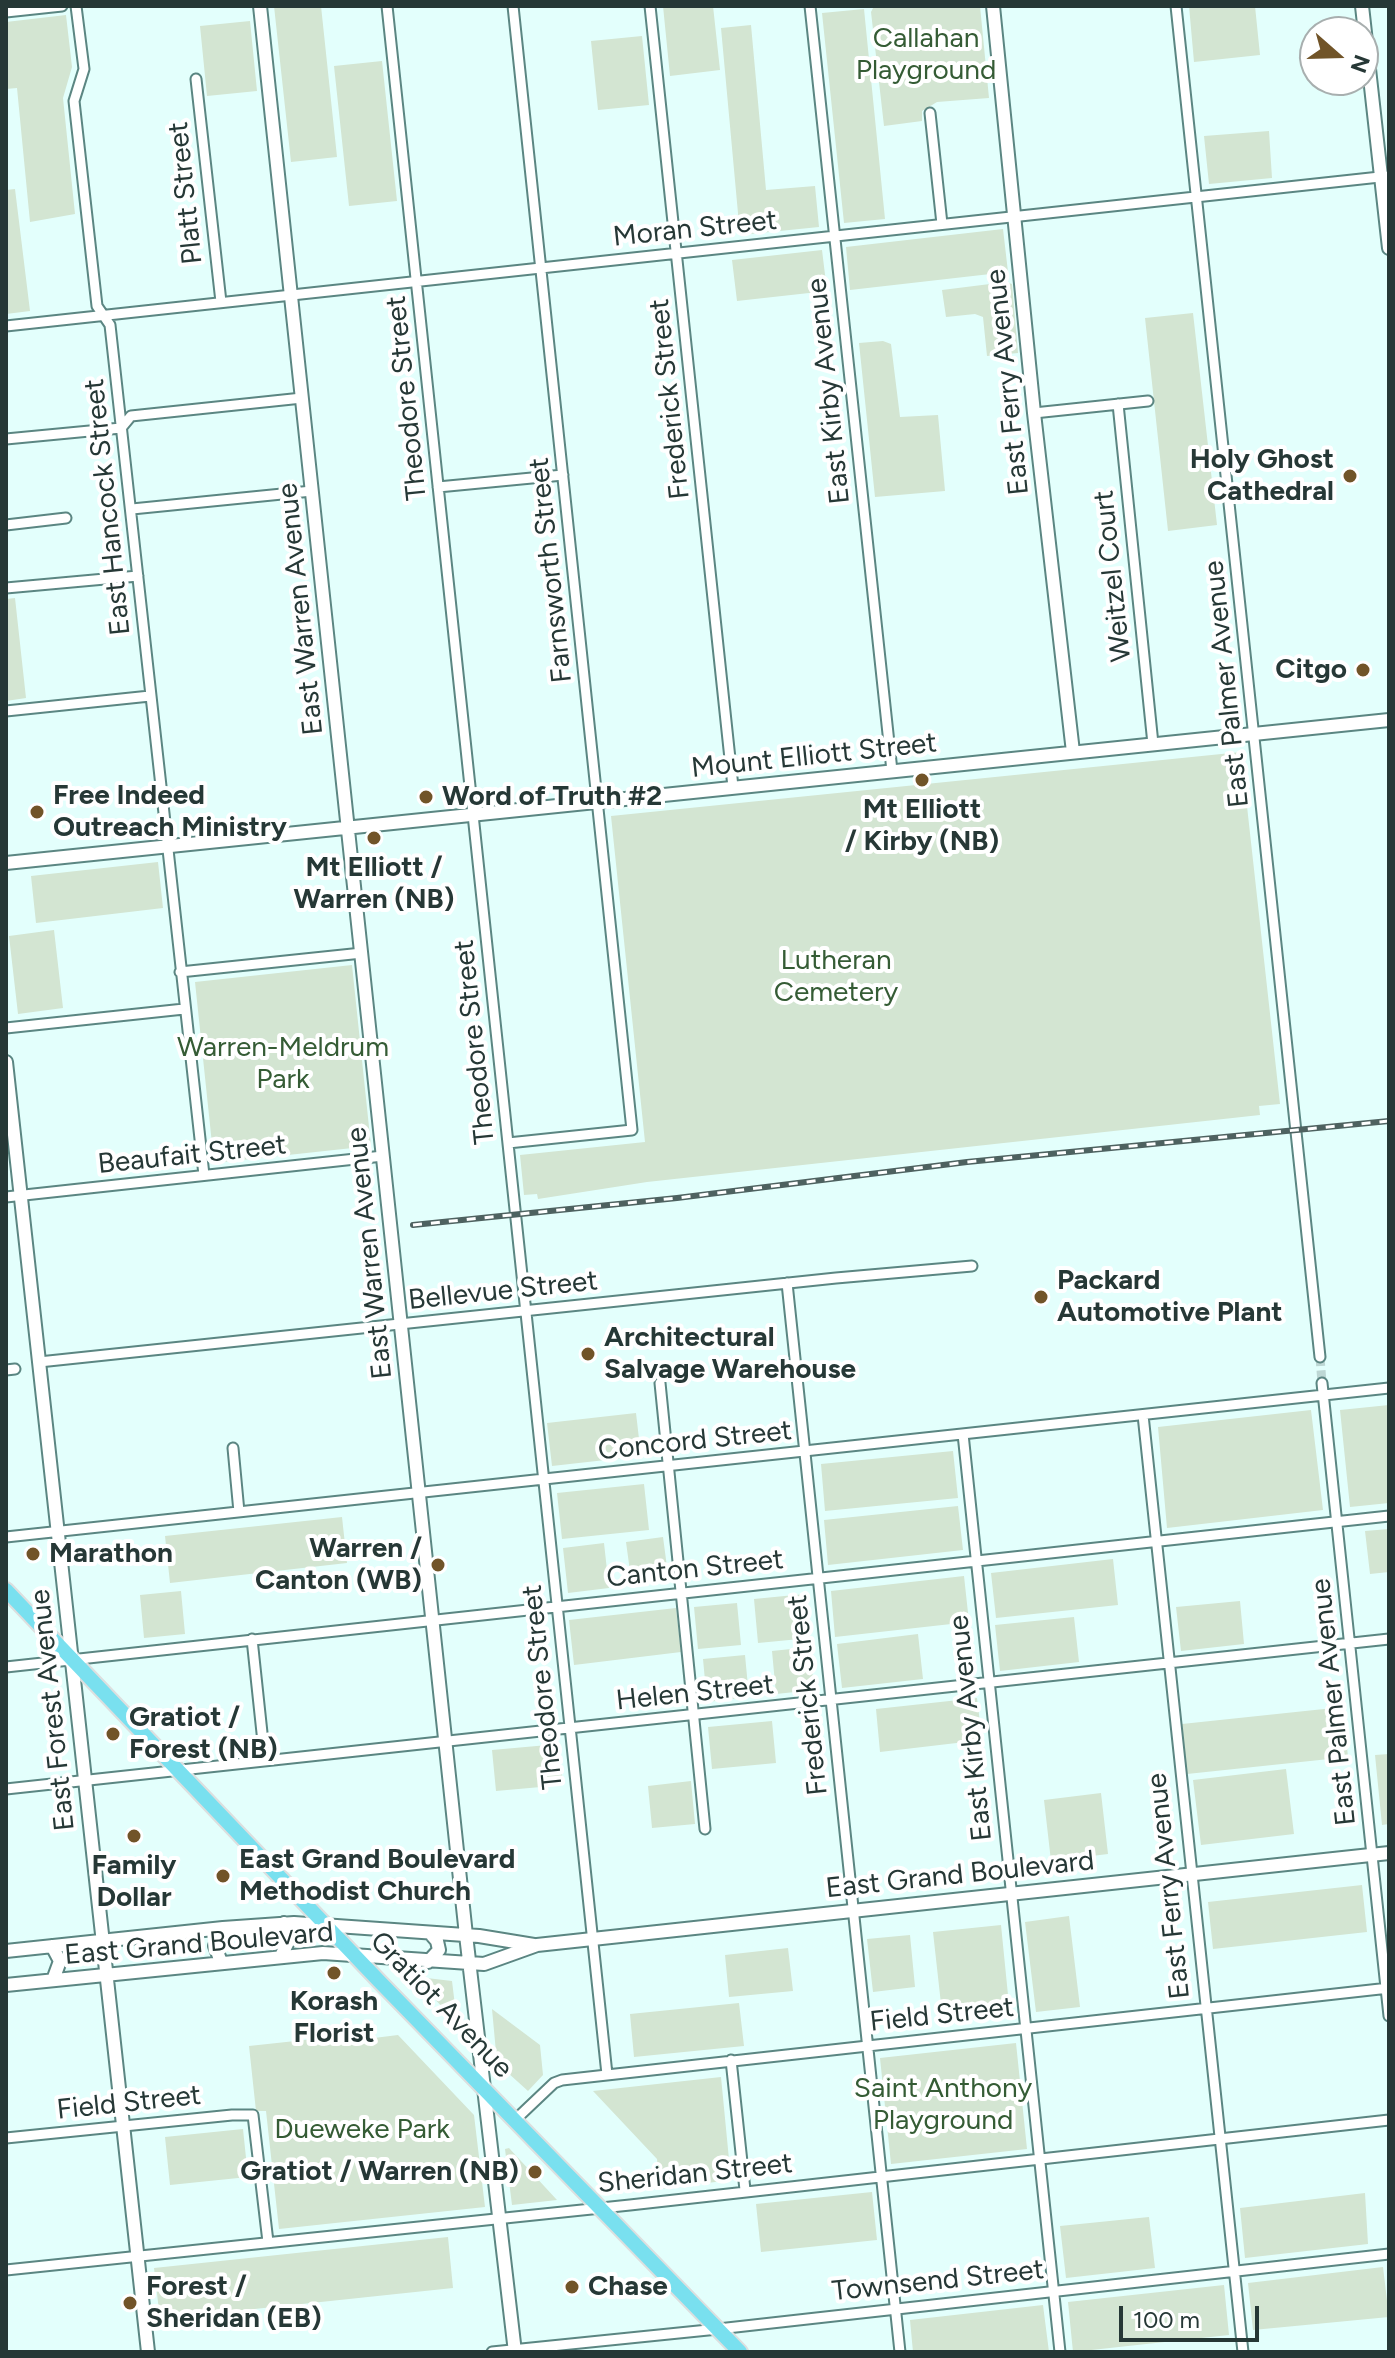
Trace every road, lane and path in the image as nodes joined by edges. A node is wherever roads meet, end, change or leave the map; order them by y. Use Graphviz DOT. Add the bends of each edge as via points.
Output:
graph roads {
  1 [pos="62,6"];
  2 [pos="76,6"];
  3 [pos="260,6"];
  4 [pos="387,6"];
  5 [pos="513,6"];
  6 [pos="650,6"];
  7 [pos="810,6"];
  8 [pos="993,6"];
  9 [pos="1176,6"];
  10 [pos="1362,6"];
  11 [pos="6,12"];
  12 [pos="196,79"];
  13 [pos="930,113"];
  14 [pos="1385,176"];
  15 [pos="1196,197"];
  16 [pos="1015,216"];
  17 [pos="942,224"];
  18 [pos="835,235"];
  19 [pos="1389,248"];
  20 [pos="676,252"];
  21 [pos="541,269"];
  22 [pos="417,282"];
  23 [pos="292,296"];
  24 [pos="221,302"];
  25 [pos="104,316"];
  26 [pos="6,326"];
  27 [pos="302,398"];
  28 [pos="1148,401"];
  29 [pos="1118,404"];
  30 [pos="1034,413"];
  31 [pos="121,428"];
  32 [pos="6,439"];
  33 [pos="563,475"];
  34 [pos="438,487"];
  35 [pos="312,491"];
  36 [pos="132,509"];
  37 [pos="66,518"];
  38 [pos="6,525"];
  39 [pos="138,576"];
  40 [pos="6,588"];
  41 [pos="150,696"];
  42 [pos="6,711"];
  43 [pos="1389,720"];
  44 [pos="1254,734"];
  45 [pos="1153,744"];
  46 [pos="1073,752"];
  47 [pos="892,771"];
  48 [pos="733,787"];
  49 [pos="598,802"];
  50 [pos="473,814"];
  51 [pos="348,828"];
  52 [pos="167,846"];
  53 [pos="6,863"];
  54 [pos="362,953"];
  55 [pos="180,972"];
  56 [pos="184,1009"];
  57 [pos="6,1028"];
  58 [pos="6,1062"];
  59 [pos="508,1143"];
  60 [pos="383,1156"];
  61 [pos="204,1175"];
  62 [pos="20,1196"];
  63 [pos="6,1197"];
  64 [pos="972,1266"];
  65 [pos="787,1283"];
  66 [pos="527,1311"];
  67 [pos="401,1324"];
  68 [pos="1320,1357"];
  69 [pos="39,1362"];
  70 [pos="660,1383"];
  71 [pos="1322,1383"];
  72 [pos="1389,1388"];
  73 [pos="1324,1395"];
  74 [pos="1143,1415"];
  75 [pos="963,1434"];
  76 [pos="233,1448"];
  77 [pos="804,1451"];
  78 [pos="669,1466"];
  79 [pos="544,1479"];
  80 [pos="420,1494"];
  81 [pos="239,1512"];
  82 [pos="1389,1516"];
  83 [pos="1338,1522"];
  84 [pos="57,1531"];
  85 [pos="6,1537"];
  86 [pos="1157,1540"];
  87 [pos="976,1561"];
  88 [pos="818,1577"];
  89 [pos="6,1590"];
  90 [pos="683,1592"];
  91 [pos="558,1606"];
  92 [pos="433,1619"];
  93 [pos="252,1639"];
  94 [pos="1389,1639"];
  95 [pos="1350,1643"];
  96 [pos="71,1658"];
  97 [pos="1170,1663"];
  98 [pos="6,1667"];
  99 [pos="989,1682"];
  100 [pos="830,1701"];
  101 [pos="694,1714"];
  102 [pos="570,1728"];
  103 [pos="446,1742"];
  104 [pos="265,1761"];
  105 [pos="181,1771"];
  106 [pos="85,1781"];
  107 [pos="6,1789"];
  108 [pos="705,1829"];
  109 [pos="1389,1853"];
  110 [pos="1372,1854"];
  111 [pos="1191,1874"];
  112 [pos="1010,1894"];
  113 [pos="852,1911"];
  114 [pos="284,1923"];
  115 [pos="328,1925"];
  116 [pos="223,1928"];
  117 [pos="430,1933"];
  118 [pos="466,1935"];
  119 [pos="592,1939"];
  120 [pos="102,1941"];
  121 [pos="537,1945"];
  122 [pos="52,1946"];
  123 [pos="6,1951"];
  124 [pos="281,1956"];
  125 [pos="358,1957"];
  126 [pos="221,1962"];
  127 [pos="428,1962"];
  128 [pos="471,1964"];
  129 [pos="106,1974"];
  130 [pos="53,1980"];
  131 [pos="6,1985"];
  132 [pos="1388,1988"];
  133 [pos="1206,2008"];
  134 [pos="1389,2016"];
  135 [pos="1025,2028"];
  136 [pos="866,2045"];
  137 [pos="731,2060"];
  138 [pos="607,2074"];
  139 [pos="483,2087"];
  140 [pos="515,2120"];
  141 [pos="1389,2120"];
  142 [pos="123,2126"];
  143 [pos="1220,2137"];
  144 [pos="6,2138"];
  145 [pos="1039,2158"];
  146 [pos="880,2175"];
  147 [pos="745,2190"];
  148 [pos="598,2207"];
  149 [pos="500,2217"];
  150 [pos="268,2242"];
  151 [pos="1389,2254"];
  152 [pos="138,2256"];
  153 [pos="6,2270"];
  154 [pos="1234,2270"];
  155 [pos="1054,2290"];
  156 [pos="895,2308"];
  157 [pos="718,2329"];
  158 [pos="514,2351"];
  159 [pos="148,2352"];
  160 [pos="492,2352"];
  161 [pos="740,2352"];
  162 [pos="900,2352"];
  163 [pos="1060,2352"];
  164 [pos="1243,2352"];
  1 -- 11 [label="street"];
  2 -- 25 [label="street, East Hancock Street" via="84,69 74,101 97,306"];
  3 -- 23 [label="main road, East Warren Avenue"];
  4 -- 22 [label="street, Theodore Street"];
  5 -- 21 [label="street, Farnsworth Street"];
  6 -- 20 [label="street, Frederick Street"];
  7 -- 18 [label="street, East Kirby Avenue"];
  8 -- 16 [label="main road, East Ferry Avenue"];
  9 -- 15 [label="street, East Palmer Avenue"];
  10 -- 14 [label="main road"];
  12 -- 24 [label="street, Platt Street"];
  13 -- 17 [label="street"];
  14 -- 15 [label="street, Moran Street"];
  14 -- 19 [label="main road"];
  15 -- 16 [label="street, Moran Street"];
  15 -- 44 [label="street, East Palmer Avenue"];
  16 -- 17 [label="street, Moran Street"];
  16 -- 30 [label="main road, East Ferry Avenue"];
  17 -- 18 [label="street, Moran Street"];
  18 -- 20 [label="street, Moran Street"];
  18 -- 47 [label="street, East Kirby Avenue"];
  20 -- 21 [label="street, Moran Street"];
  20 -- 48 [label="street, Frederick Street"];
  21 -- 22 [label="street, Moran Street"];
  21 -- 33 [label="street, Farnsworth Street"];
  22 -- 23 [label="street, Moran Street"];
  22 -- 34 [label="street, Theodore Street"];
  23 -- 24 [label="street, Moran Street"];
  23 -- 27 [label="main road, East Warren Avenue"];
  24 -- 25 [label="street, Moran Street"];
  25 -- 26 [label="street, Moran Street"];
  25 -- 31 [label="street, East Hancock Street" via="110,325"];
  27 -- 31 [label="street" via="131,416"];
  27 -- 35 [label="main road, East Warren Avenue"];
  28 -- 29 [label="street"];
  29 -- 30 [label="street"];
  29 -- 45 [label="street, Weitzel Court"];
  30 -- 46 [label="main road, East Ferry Avenue"];
  31 -- 32 [label="street"];
  31 -- 36 [label="street, East Hancock Street"];
  33 -- 34 [label="street"];
  33 -- 49 [label="street, Farnsworth Street"];
  34 -- 50 [label="street, Theodore Street"];
  35 -- 36 [label="street"];
  35 -- 51 [label="main road, East Warren Avenue"];
  36 -- 39 [label="street, East Hancock Street"];
  37 -- 38 [label="street"];
  39 -- 40 [label="street"];
  39 -- 41 [label="street, East Hancock Street"];
  41 -- 42 [label="street"];
  41 -- 52 [label="street, East Hancock Street"];
  43 -- 44 [label="main road, Mount Elliott Street"];
  44 -- 45 [label="main road, Mount Elliott Street"];
  44 -- 68 [label="street, East Palmer Avenue"];
  45 -- 46 [label="main road, Mount Elliott Street"];
  46 -- 47 [label="main road, Mount Elliott Street"];
  47 -- 48 [label="main road, Mount Elliott Street"];
  48 -- 49 [label="main road, Mount Elliott Street"];
  49 -- 50 [label="main road, Mount Elliott Street"];
  49 -- 59 [label="street, Farnsworth Street" via="632,1130"];
  50 -- 51 [label="main road, Mount Elliott Street"];
  50 -- 59 [label="street, Theodore Street"];
  51 -- 52 [label="main road, Mount Elliott Street"];
  51 -- 54 [label="main road, East Warren Avenue"];
  52 -- 53 [label="main road, Mount Elliott Street"];
  52 -- 55 [label="street, East Hancock Street"];
  54 -- 55 [label="street"];
  54 -- 60 [label="main road, East Warren Avenue"];
  55 -- 56 [label="street, East Hancock Street"];
  56 -- 57 [label="street"];
  56 -- 61 [label="street, East Hancock Street"];
  58 -- 62 [label="main road, East Forest Avenue"];
  59 -- 66 [label="street, Theodore Street"];
  60 -- 61 [label="street, Beaufait Street"];
  60 -- 67 [label="main road, East Warren Avenue"];
  61 -- 62 [label="street, Beaufait Street"];
  62 -- 63 [label="street, Beaufait Street"];
  62 -- 69 [label="main road, East Forest Avenue"];
  64 -- 65 [label="street, Bellevue Street"];
  65 -- 66 [label="street, Bellevue Street"];
  65 -- 77 [label="street, Frederick Street"];
  66 -- 67 [label="street, Bellevue Street"];
  66 -- 79 [label="street, Theodore Street"];
  67 -- 69 [label="street, Bellevue Street"];
  67 -- 80 [label="main road, East Warren Avenue"];
  69 -- 84 [label="main road, East Forest Avenue"];
  70 -- 78 [label="street"];
  71 -- 73 [label="street, East Palmer Avenue"];
  72 -- 73 [label="street, Concord Street"];
  73 -- 74 [label="street, Concord Street"];
  73 -- 83 [label="street, East Palmer Avenue"];
  74 -- 75 [label="street, Concord Street"];
  74 -- 86 [label="street, East Ferry Avenue"];
  75 -- 77 [label="street, Concord Street"];
  75 -- 87 [label="street, East Kirby Avenue"];
  76 -- 81 [label="street"];
  77 -- 78 [label="street, Concord Street"];
  77 -- 88 [label="street, Frederick Street"];
  78 -- 79 [label="street, Concord Street"];
  78 -- 90 [label="street"];
  79 -- 80 [label="street, Concord Street"];
  79 -- 91 [label="street, Theodore Street"];
  80 -- 81 [label="street, Concord Street"];
  80 -- 92 [label="main road, East Warren Avenue"];
  81 -- 84 [label="street, Concord Street"];
  82 -- 83 [label="street, Canton Street"];
  83 -- 86 [label="street, Canton Street"];
  83 -- 95 [label="street, East Palmer Avenue"];
  84 -- 85 [label="street, Concord Street"];
  84 -- 96 [label="main road, East Forest Avenue"];
  86 -- 87 [label="street, Canton Street"];
  86 -- 97 [label="street, East Ferry Avenue"];
  87 -- 88 [label="street, Canton Street"];
  87 -- 99 [label="street, East Kirby Avenue"];
  88 -- 90 [label="street, Canton Street"];
  88 -- 100 [label="street, Frederick Street"];
  89 -- 96 [label="main road, Gratiot Avenue"];
  90 -- 91 [label="street, Canton Street"];
  90 -- 101 [label="street"];
  91 -- 92 [label="street, Canton Street"];
  91 -- 102 [label="street, Theodore Street"];
  92 -- 93 [label="street, Canton Street"];
  92 -- 103 [label="main road, East Warren Avenue"];
  93 -- 96 [label="street, Canton Street"];
  93 -- 104 [label="street"];
  94 -- 95 [label="street, Helen Street"];
  95 -- 97 [label="street, Helen Street"];
  95 -- 110 [label="street, East Palmer Avenue"];
  96 -- 98 [label="street, Canton Street"];
  96 -- 105 [label="main road, Gratiot Avenue"];
  96 -- 106 [label="main road, East Forest Avenue"];
  97 -- 99 [label="street, Helen Street"];
  97 -- 111 [label="street, East Ferry Avenue"];
  99 -- 100 [label="street, Helen Street"];
  99 -- 112 [label="street, East Kirby Avenue"];
  100 -- 101 [label="street, Helen Street"];
  100 -- 113 [label="street, Frederick Street"];
  101 -- 102 [label="street, Helen Street"];
  101 -- 108 [label="street"];
  102 -- 103 [label="street, Helen Street"];
  102 -- 119 [label="street, Theodore Street"];
  103 -- 104 [label="street, Helen Street"];
  103 -- 118 [label="main road, East Warren Avenue"];
  104 -- 105 [label="street, Helen Street"];
  105 -- 106 [label="street, Helen Street"];
  105 -- 115 [label="main road, Gratiot Avenue"];
  106 -- 107 [label="street, Helen Street"];
  106 -- 120 [label="main road, East Forest Avenue"];
  109 -- 110 [label="main road, East Grand Boulevard"];
  110 -- 111 [label="main road, East Grand Boulevard"];
  110 -- 132 [label="street, East Palmer Avenue"];
  111 -- 112 [label="main road, East Grand Boulevard"];
  111 -- 133 [label="street, East Ferry Avenue"];
  112 -- 113 [label="main road, East Grand Boulevard"];
  112 -- 135 [label="street, East Kirby Avenue"];
  113 -- 119 [label="main road, East Grand Boulevard"];
  113 -- 136 [label="street, Frederick Street"];
  114 -- 115 [label="main road, East Grand Boulevard"];
  114 -- 116 [label="main road, East Grand Boulevard"];
  114 -- 124 [label="main road" via="289,1940"];
  115 -- 117 [label="main road, East Grand Boulevard"];
  115 -- 125 [label="main road, Gratiot Avenue"];
  116 -- 120 [label="main road, East Grand Boulevard"];
  116 -- 126 [label="main road" via="215,1946"];
  117 -- 118 [label="main road, East Grand Boulevard"];
  117 -- 127 [label="main road" via="439,1947"];
  118 -- 121 [label="main road, East Grand Boulevard"];
  118 -- 128 [label="main road, East Warren Avenue"];
  119 -- 121 [label="main road, East Grand Boulevard"];
  119 -- 138 [label="street, Theodore Street"];
  120 -- 122 [label="main road, East Grand Boulevard"];
  120 -- 129 [label="main road, East Forest Avenue"];
  121 -- 128 [label="main road, East Grand Boulevard"];
  122 -- 123 [label="main road, East Grand Boulevard"];
  122 -- 130 [label="main road" via="60,1961"];
  124 -- 125 [label="main road, East Grand Boulevard"];
  124 -- 126 [label="main road, East Grand Boulevard"];
  125 -- 127 [label="main road, East Grand Boulevard"];
  125 -- 139 [label="main road, Gratiot Avenue"];
  126 -- 129 [label="main road, East Grand Boulevard"];
  127 -- 128 [label="main road, East Grand Boulevard"];
  128 -- 139 [label="main road, East Warren Avenue"];
  129 -- 130 [label="main road, East Grand Boulevard"];
  129 -- 142 [label="main road, East Forest Avenue"];
  130 -- 131 [label="main road, East Grand Boulevard"];
  132 -- 133 [label="street, Field Street"];
  132 -- 134 [label="street, East Palmer Avenue"];
  133 -- 135 [label="street, Field Street"];
  133 -- 143 [label="street, East Ferry Avenue"];
  135 -- 136 [label="street, Field Street"];
  135 -- 145 [label="street, East Kirby Avenue"];
  136 -- 137 [label="street, Field Street"];
  136 -- 146 [label="street, Frederick Street"];
  137 -- 138 [label="street, Field Street"];
  137 -- 147 [label="street"];
  138 -- 140 [label="street, Field Street" via="554,2083"];
  139 -- 140 [label="main road, Gratiot Avenue"];
  139 -- 149 [label="main road, East Warren Avenue"];
  140 -- 148 [label="main road, Gratiot Avenue"];
  141 -- 143 [label="street, Sheridan Street"];
  142 -- 144 [label="street, Field Street"];
  142 -- 150 [label="street, Field Street" via="253,2115"];
  142 -- 152 [label="main road, East Forest Avenue"];
  143 -- 145 [label="street, Sheridan Street"];
  143 -- 154 [label="street, East Ferry Avenue"];
  145 -- 146 [label="street, Sheridan Street"];
  145 -- 155 [label="street, East Kirby Avenue"];
  146 -- 147 [label="street, Sheridan Street"];
  146 -- 156 [label="street"];
  147 -- 148 [label="street, Sheridan Street"];
  148 -- 149 [label="street, Sheridan Street"];
  148 -- 157 [label="main road, Gratiot Avenue"];
  149 -- 150 [label="street, Sheridan Street"];
  149 -- 158 [label="main road, East Warren Avenue"];
  150 -- 152 [label="street, Sheridan Street"];
  151 -- 154 [label="street, Townsend Street"];
  152 -- 153 [label="street, Sheridan Street"];
  152 -- 159 [label="main road, East Forest Avenue"];
  154 -- 155 [label="street, Townsend Street"];
  154 -- 164 [label="street, East Ferry Avenue"];
  155 -- 156 [label="street, Townsend Street"];
  155 -- 163 [label="street, East Kirby Avenue"];
  156 -- 157 [label="street, Townsend Street"];
  156 -- 162 [label="street"];
  157 -- 158 [label="street, Townsend Street"];
  157 -- 161 [label="main road, Gratiot Avenue"];
  158 -- 160 [label="street, Townsend Street"];
}
